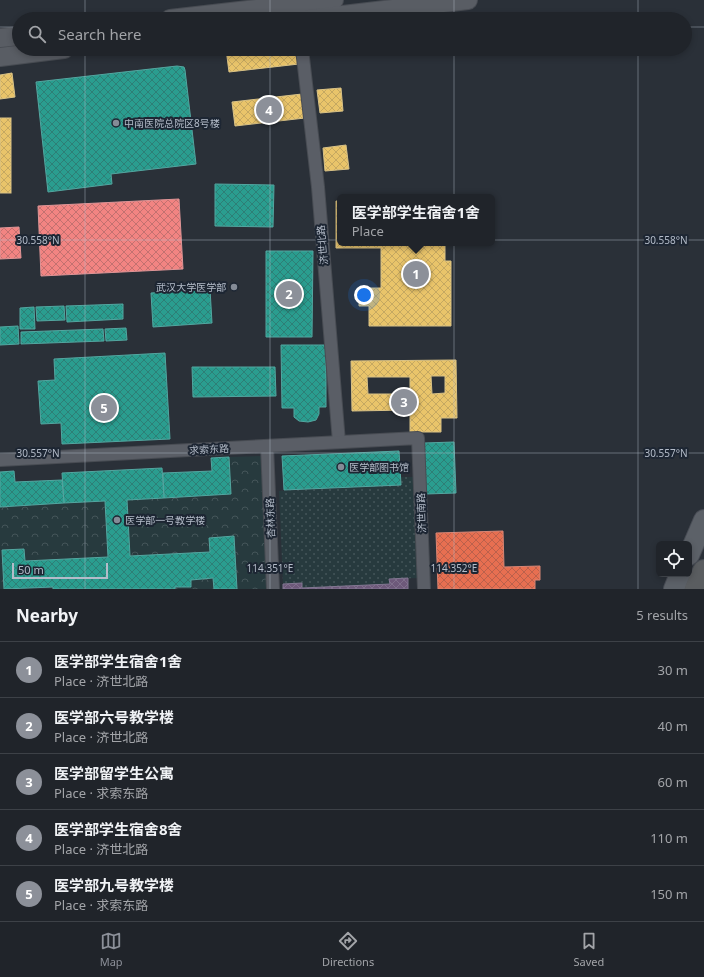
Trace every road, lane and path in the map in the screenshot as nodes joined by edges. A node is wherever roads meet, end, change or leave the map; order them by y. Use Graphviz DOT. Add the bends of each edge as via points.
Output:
graph roads {
  1 [pos="334,0"];
  2 [pos="468,0"];
  3 [pos="267,9"];
  4 [pos="238,12"];
  5 [pos="367,12"];
  6 [pos="12,37"];
  7 [pos="0,38"];
  8 [pos="12,56"];
  9 [pos="303,56"];
  10 [pos="0,57"];
  11 [pos="418,438"];
  12 [pos="339,442"];
  13 [pos="266,446"];
  14 [pos="0,460"];
  15 [pos="704,520"];
  16 [pos="692,548"];
  17 [pos="704,571"];
  18 [pos="679,577"];
  19 [pos="273,589"];
  20 [pos="424,589"];
  21 [pos="674,589"];
  22 [pos="696,589"];
  1 -- 3 [label="main road"];
  2 -- 5 [label="main road"];
  3 -- 4 [label="main road"];
  6 -- 7 [label="main road"];
  8 -- 10 [label="main road"];
  9 -- 12 [label="street, 济世北路" via="318,187"];
  11 -- 12 [label="street, 求索东路"];
  11 -- 20 [label="street, 济世南路"];
  12 -- 13 [label="street, 求索东路"];
  13 -- 14 [label="street, 求索东路"];
  13 -- 19 [label="street, 杏林东路"];
  15 -- 16 [label="main road"];
  17 -- 22 [label="highway"];
  18 -- 21 [label="main road"];
}
